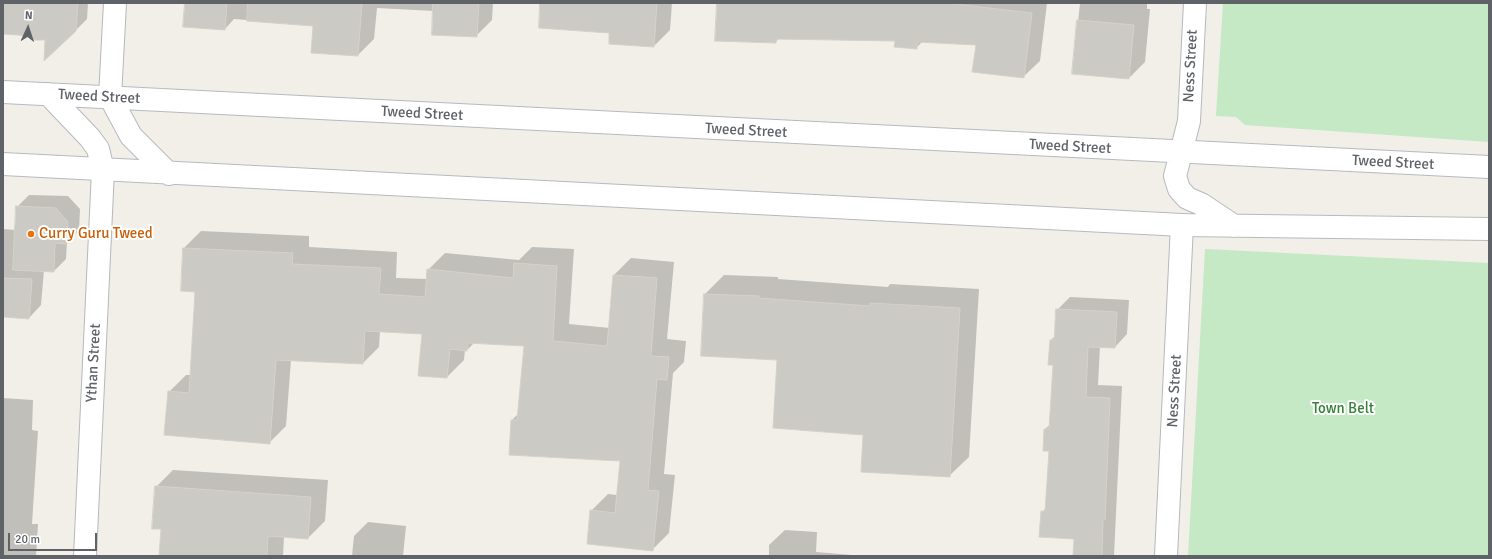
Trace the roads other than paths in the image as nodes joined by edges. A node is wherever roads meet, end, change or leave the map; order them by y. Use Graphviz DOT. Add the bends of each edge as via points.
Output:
graph roads {
  1 [pos="114,3"];
  2 [pos="1195,3"];
  3 [pos="3,92"];
  4 [pos="48,94"];
  5 [pos="110,97"];
  6 [pos="1181,152"];
  7 [pos="3,164"];
  8 [pos="1489,167"];
  9 [pos="103,170"];
  10 [pos="169,174"];
  11 [pos="1182,225"];
  12 [pos="1234,226"];
  13 [pos="1489,229"];
  14 [pos="85,556"];
  15 [pos="1166,556"];
  1 -- 5 [label="main road"];
  2 -- 6 [label="main road, Ness Street" via="1189,121"];
  3 -- 4 [label="main road, Tweed Street"];
  4 -- 5 [label="main road, Tweed Street"];
  4 -- 9 [label="main road, Ythan Street" via="98,149"];
  5 -- 6 [label="main road, Tweed Street"];
  5 -- 10 [label="main road" via="131,136"];
  6 -- 8 [label="main road, Tweed Street"];
  6 -- 12 [label="main road, Ness Street" via="1175,176 1179,189 1188,198"];
  7 -- 9 [label="main road"];
  9 -- 10 [label="main road"];
  9 -- 14 [label="main road, Ythan Street"];
  10 -- 11 [label="main road"];
  11 -- 12 [label="main road"];
  11 -- 15 [label="main road, Ness Street"];
  12 -- 13 [label="main road"];
}
